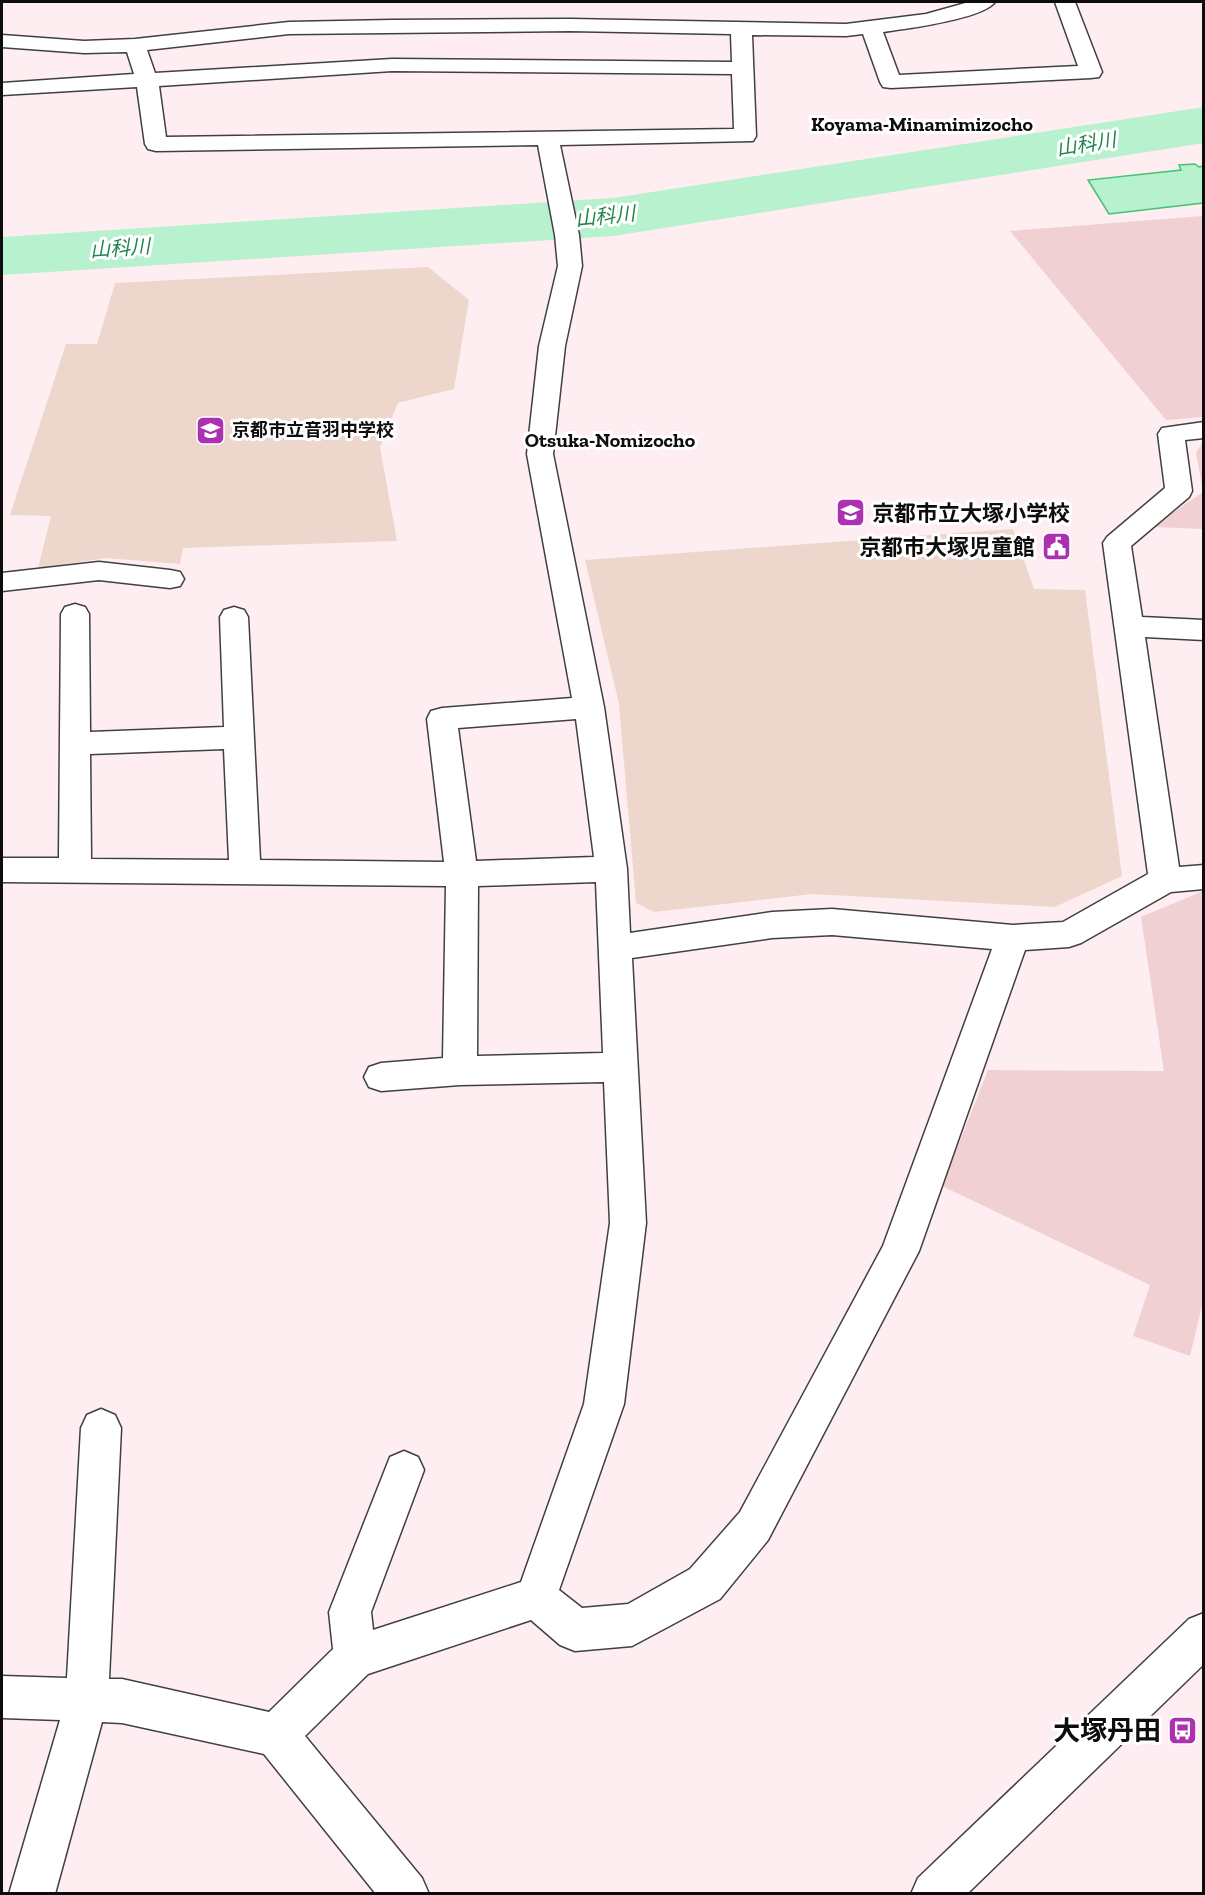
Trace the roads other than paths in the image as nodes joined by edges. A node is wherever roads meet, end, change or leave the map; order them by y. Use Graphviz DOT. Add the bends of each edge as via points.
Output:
graph roads {
  1 [pos="576,2"];
  2 [pos="985,2"];
  3 [pos="1065,2"];
  4 [pos="570,25"];
  5 [pos="871,27"];
  6 [pos="741,29"];
  7 [pos="2,41"];
  8 [pos="135,45"];
  9 [pos="742,68"];
  10 [pos="147,80"];
  11 [pos="2,89"];
  12 [pos="548,139"];
  13 [pos="1203,430"];
  14 [pos="170,579"];
  15 [pos="2,582"];
  16 [pos="75,614"];
  17 [pos="234,617"];
  18 [pos="1129,626"];
  19 [pos="1203,630"];
  20 [pos="589,707"];
  21 [pos="239,737"];
  22 [pos="75,744"];
  23 [pos="611,868"];
  24 [pos="2,870"];
  25 [pos="75,870"];
  26 [pos="245,873"];
  27 [pos="462,874"];
  28 [pos="1203,877"];
  29 [pos="1165,880"];
  30 [pos="1013,938"];
  31 [pos="614,948"];
  32 [pos="620,1067"];
  33 [pos="460,1071"];
  34 [pos="381,1077"];
  35 [pos="101,1428"];
  36 [pos="404,1470"];
  37 [pos="536,1598"];
  38 [pos="1203,1634"];
  39 [pos="356,1657"];
  40 [pos="2,1696"];
  41 [pos="87,1700"];
  42 [pos="276,1735"];
  43 [pos="32,1893"];
  44 [pos="406,1893"];
  45 [pos="934,1893"];
  1 -- 4 [label="street"];
  2 -- 5 [label="street" via="927,20"];
  3 -- 5 [label="street" via="1091,72 891,82"];
  4 -- 6 [label="street" via="694,19"];
  4 -- 8 [label="street" via="393,18"];
  5 -- 6 [label="street"];
  6 -- 9 [label="street"];
  7 -- 8 [label="street" via="84,47"];
  8 -- 10 [label="street"];
  9 -- 10 [label="street" via="392,65"];
  9 -- 12 [label="street" via="746,136"];
  10 -- 11 [label="street"];
  10 -- 12 [label="street" via="156,144"];
  12 -- 20 [label="street" via="570,266 552,346 540,454"];
  13 -- 18 [label="street" via="1171,434 1179,491 1117,543"];
  14 -- 15 [label="street" via="99,571"];
  16 -- 22 [label="street"];
  17 -- 21 [label="street"];
  18 -- 19 [label="street"];
  18 -- 29 [label="street"];
  20 -- 23 [label="street"];
  20 -- 27 [label="street" via="442,719"];
  21 -- 22 [label="street"];
  21 -- 26 [label="street"];
  22 -- 25 [label="street"];
  23 -- 27 [label="street"];
  23 -- 31 [label="street"];
  24 -- 25 [label="street"];
  25 -- 26 [label="street"];
  26 -- 27 [label="street"];
  27 -- 33 [label="street"];
  28 -- 29 [label="street"];
  29 -- 30 [label="street" via="1069,934"];
  30 -- 31 [label="street" via="832,922 772,925"];
  30 -- 37 [label="street" via="900,1251 754,1526 705,1584 632,1625 575,1630"];
  31 -- 32 [label="street"];
  32 -- 33 [label="street"];
  32 -- 37 [label="street" via="628,1223 604,1404"];
  33 -- 34 [label="street"];
  35 -- 41 [label="street"];
  36 -- 39 [label="street" via="350,1612"];
  37 -- 39 [label="street"];
  38 -- 45 [label="street"];
  39 -- 42 [label="street"];
  40 -- 41 [label="street"];
  41 -- 42 [label="street" via="122,1701"];
  41 -- 43 [label="street"];
  42 -- 44 [label="street"];
}
